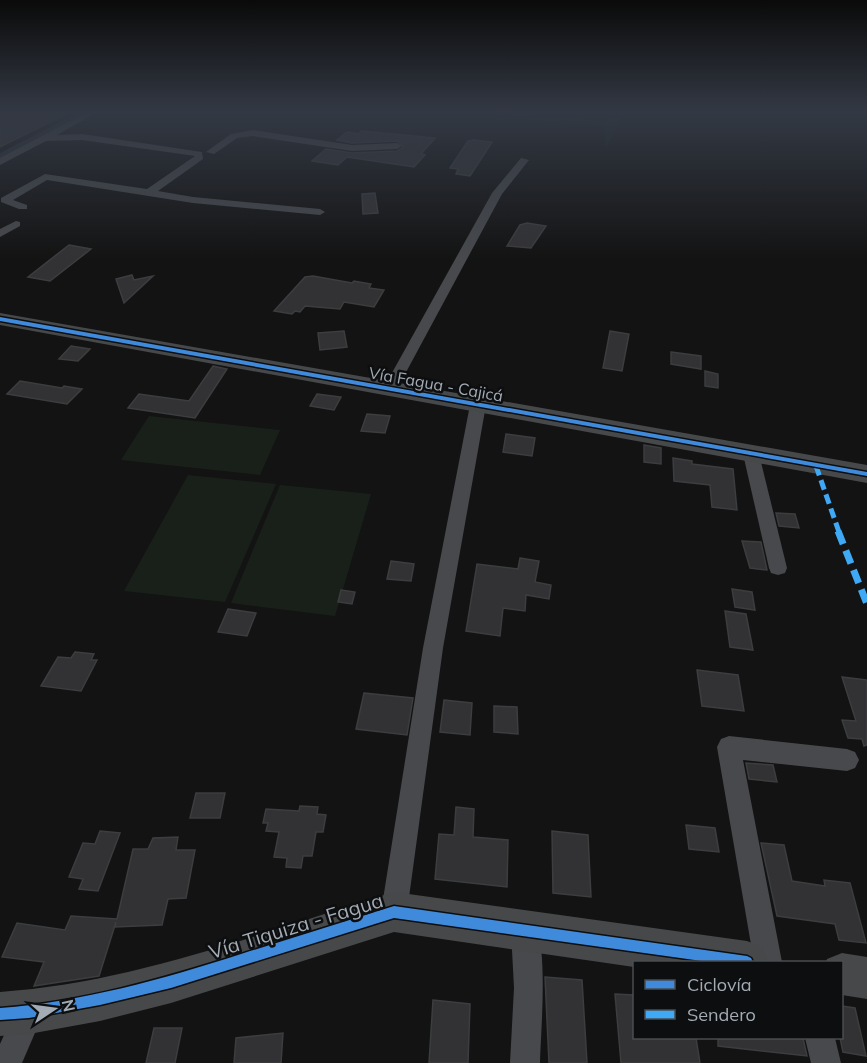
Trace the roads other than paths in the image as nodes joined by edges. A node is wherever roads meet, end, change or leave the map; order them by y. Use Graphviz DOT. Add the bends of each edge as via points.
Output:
graph roads {
  1 [pos="191,162"];
  2 [pos="523,162"];
  3 [pos="149,192"];
  4 [pos="23,207"];
  5 [pos="320,212"];
  6 [pos="16,224"];
  7 [pos="0,234"];
  8 [pos="0,319"];
  9 [pos="390,389"];
  10 [pos="478,405"];
  11 [pos="751,454"];
  12 [pos="867,474"];
  13 [pos="778,568"];
  14 [pos="848,760"];
  15 [pos="394,912"];
  16 [pos="525,931"];
  17 [pos="733,961"];
  18 [pos="768,961"];
  19 [pos="843,974"];
  20 [pos="867,978"];
  21 [pos="14,1013"];
  22 [pos="820,1039"];
  23 [pos="7,1063"];
  24 [pos="525,1063"];
  25 [pos="826,1063"];
  1 -- 3 [label="street"];
  2 -- 9 [label="street" via="497,193"];
  3 -- 4 [label="street" via="45,177 5,200"];
  3 -- 5 [label="street"];
  6 -- 7 [label="street"];
  8 -- 9 [label="street, Vía Fagua - Cajicá"];
  9 -- 10 [label="street, Vía Fagua - Cajicá"];
  10 -- 11 [label="street, Vía Fagua - Cajicá"];
  10 -- 15 [label="street" via="433,648"];
  11 -- 12 [label="street, Vía Fagua - Cajicá"];
  11 -- 13 [label="street"];
  14 -- 18 [label="street" via="729,747"];
  15 -- 16 [label="street, Vía Tiquiza - Fagua"];
  15 -- 21 [label="street, Vía Tiquiza - Fagua" via="171,982"];
  16 -- 17 [label="street, Vía Tiquiza - Fagua"];
  16 -- 24 [label="street"];
  19 -- 20 [label="street"];
  21 -- 23 [label="street"];
  22 -- 25 [label="street"];
}
